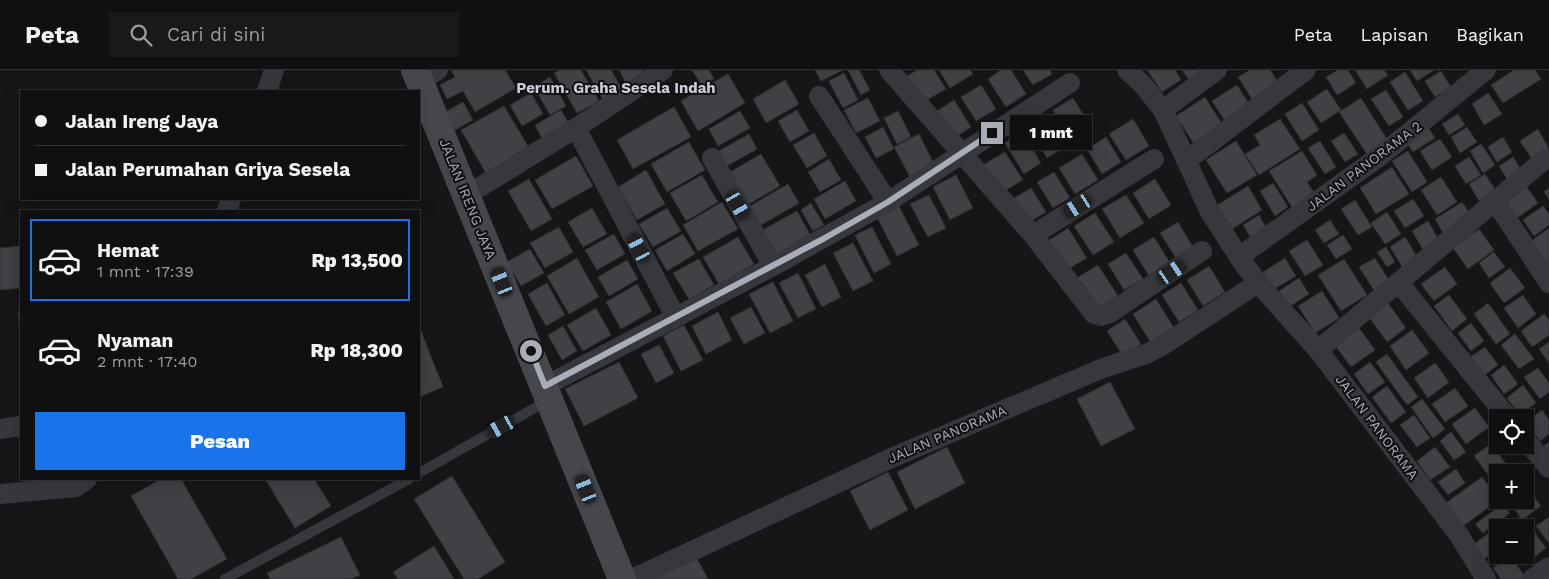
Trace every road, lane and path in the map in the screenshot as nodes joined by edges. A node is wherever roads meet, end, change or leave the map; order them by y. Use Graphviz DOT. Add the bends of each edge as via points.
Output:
graph roads {
  1 [pos="274,70"];
  2 [pos="663,70"];
  3 [pos="890,70"];
  4 [pos="1127,70"];
  5 [pos="1216,70"];
  6 [pos="1306,70"];
  7 [pos="1486,70"];
  8 [pos="424,74"];
  9 [pos="1070,83"];
  10 [pos="267,90"];
  11 [pos="819,96"];
  12 [pos="1163,110"];
  13 [pos="576,128"];
  14 [pos="961,153"];
  15 [pos="712,158"];
  16 [pos="1154,159"];
  17 [pos="1545,159"];
  18 [pos="1186,161"];
  19 [pos="467,195"];
  20 [pos="1495,201"];
  21 [pos="888,202"];
  22 [pos="1033,235"];
  23 [pos="1202,251"];
  24 [pos="1239,257"];
  25 [pos="774,266"];
  26 [pos="1258,283"];
  27 [pos="1399,283"];
  28 [pos="1549,283"];
  29 [pos="675,316"];
  30 [pos="1318,350"];
  31 [pos="548,392"];
  32 [pos="1501,409"];
  33 [pos="20,426"];
  34 [pos="0,429"];
  35 [pos="1534,450"];
  36 [pos="1549,468"];
  37 [pos="420,473"];
  38 [pos="86,480"];
  39 [pos="408,480"];
  40 [pos="0,494"];
  41 [pos="1549,567"];
  42 [pos="225,579"];
  43 [pos="622,579"];
  44 [pos="632,579"];
  45 [pos="1486,579"];
  46 [pos="1532,579"];
  1 -- 10 [label="street"];
  2 -- 13 [label="street"];
  3 -- 14 [label="street"];
  4 -- 12 [label="street, JALAN PANORAMA" via="1143,84"];
  5 -- 12 [label="street"];
  6 -- 18 [label="street"];
  7 -- 24 [label="street, JALAN PANORAMA 2" via="1380,156"];
  8 -- 19 [label="street, JALAN IRENG JAYA"];
  9 -- 14 [label="street"];
  11 -- 21 [label="street"];
  12 -- 18 [label="street, JALAN PANORAMA"];
  13 -- 19 [label="street"];
  13 -- 29 [label="street"];
  14 -- 21 [label="street"];
  14 -- 22 [label="street"];
  15 -- 25 [label="street"];
  16 -- 22 [label="street"];
  17 -- 20 [label="street"];
  18 -- 24 [label="street, JALAN PANORAMA" via="1210,212"];
  19 -- 31 [label="street, JALAN IRENG JAYA"];
  20 -- 27 [label="street"];
  20 -- 28 [label="street"];
  21 -- 25 [label="street"];
  22 -- 23 [label="street" via="1094,314 1101,316 1110,314"];
  24 -- 26 [label="street, JALAN PANORAMA"];
  25 -- 29 [label="street"];
  26 -- 30 [label="street, JALAN PANORAMA"];
  26 -- 44 [label="street, JALAN PANORAMA" via="1146,354 1103,368 889,459"];
  27 -- 30 [label="street"];
  27 -- 32 [label="street"];
  29 -- 31 [label="street"];
  30 -- 45 [label="street, JALAN PANORAMA" via="1458,535"];
  31 -- 37 [label="lane"];
  31 -- 43 [label="street, JALAN IRENG JAYA"];
  33 -- 34 [label="street"];
  35 -- 36 [label="street"];
  38 -- 40 [label="street" via="76,487"];
  39 -- 42 [label="lane"];
  41 -- 46 [label="street"];
}
